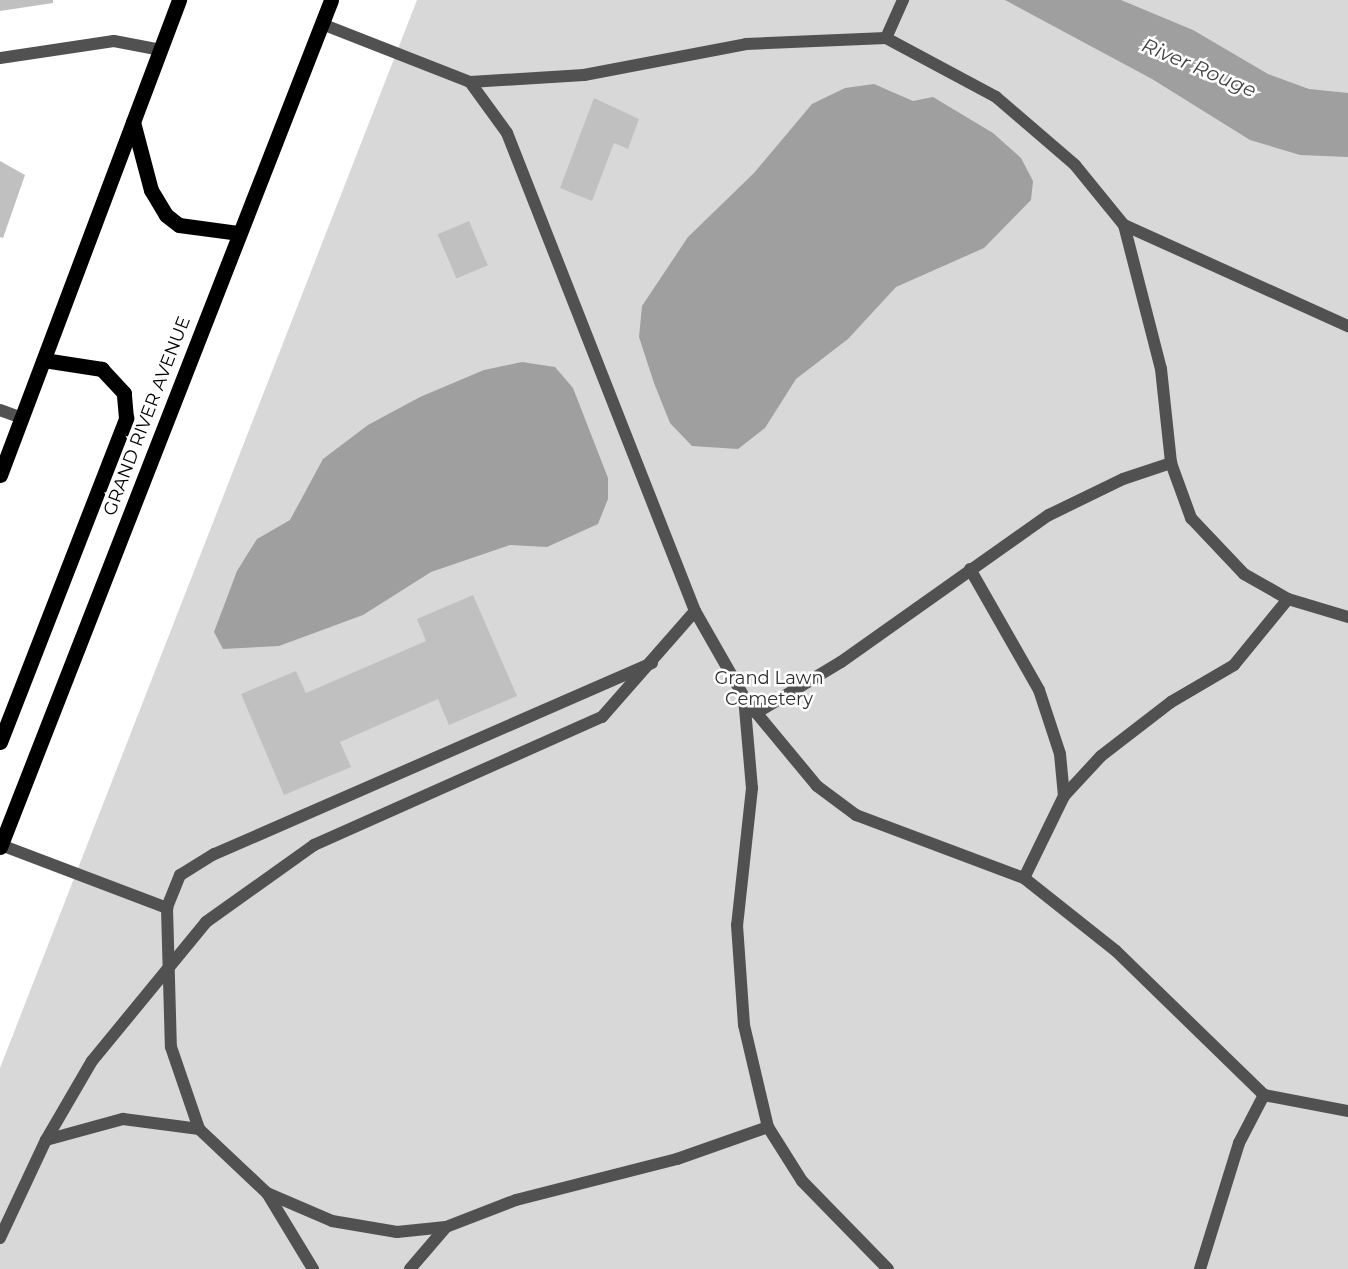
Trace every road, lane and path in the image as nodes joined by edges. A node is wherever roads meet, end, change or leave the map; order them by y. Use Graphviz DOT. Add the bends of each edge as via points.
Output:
graph roads {
  1 [pos="179,0"];
  2 [pos="331,0"];
  3 [pos="903,0"];
  4 [pos="322,24"];
  5 [pos="886,38"];
  6 [pos="161,50"];
  7 [pos="0,58"];
  8 [pos="470,82"];
  9 [pos="133,122"];
  10 [pos="1124,225"];
  11 [pos="239,233"];
  12 [pos="1348,326"];
  13 [pos="44,360"];
  14 [pos="0,410"];
  15 [pos="22,418"];
  16 [pos="1171,464"];
  17 [pos="0,475"];
  18 [pos="970,569"];
  19 [pos="1288,599"];
  20 [pos="695,611"];
  21 [pos="1348,617"];
  22 [pos="652,663"];
  23 [pos="744,697"];
  24 [pos="756,712"];
  25 [pos="0,742"];
  26 [pos="1064,796"];
  27 [pos="0,846"];
  28 [pos="1024,878"];
  29 [pos="167,908"];
  30 [pos="169,966"];
  31 [pos="1264,1095"];
  32 [pos="1348,1111"];
  33 [pos="768,1127"];
  34 [pos="199,1129"];
  35 [pos="46,1140"];
  36 [pos="267,1193"];
  37 [pos="446,1227"];
  38 [pos="0,1238"];
  39 [pos="313,1269"];
  40 [pos="411,1269"];
  41 [pos="888,1269"];
  42 [pos="1200,1269"];
  1 -- 6 [label="main road"];
  2 -- 4 [label="main road, GRAND RIVER AVENUE"];
  3 -- 5 [label="street"];
  4 -- 8 [label="street"];
  4 -- 11 [label="main road, GRAND RIVER AVENUE"];
  5 -- 8 [label="street" via="746,44 584,75"];
  5 -- 10 [label="street" via="996,97 1075,165"];
  6 -- 7 [label="street" via="114,41"];
  6 -- 9 [label="main road"];
  8 -- 20 [label="street" via="507,133"];
  9 -- 11 [label="main road" via="152,190 166,215 178,225"];
  9 -- 13 [label="main road"];
  10 -- 12 [label="street"];
  10 -- 16 [label="street" via="1161,369"];
  11 -- 27 [label="main road, GRAND RIVER AVENUE"];
  13 -- 15 [label="main road"];
  13 -- 25 [label="main road" via="102,369 124,393 126,418"];
  14 -- 15 [label="street"];
  15 -- 17 [label="main road"];
  16 -- 18 [label="street" via="1123,479 1049,515"];
  16 -- 19 [label="street" via="1191,518 1244,574"];
  18 -- 24 [label="street" via="841,662"];
  18 -- 26 [label="street" via="1039,690 1060,754"];
  19 -- 21 [label="street"];
  19 -- 26 [label="street" via="1234,665 1171,702 1101,756"];
  20 -- 22 [label="street"];
  20 -- 23 [label="street"];
  22 -- 29 [label="street" via="214,854 180,875"];
  22 -- 30 [label="street" via="602,717 314,845 206,922"];
  23 -- 24 [label="street"];
  23 -- 33 [label="street" via="752,788 737,925 744,1025"];
  24 -- 28 [label="street" via="817,786 856,814"];
  26 -- 28 [label="street"];
  27 -- 29 [label="street"];
  28 -- 31 [label="street" via="1116,951"];
  29 -- 30 [label="street"];
  30 -- 34 [label="street" via="171,1047"];
  30 -- 35 [label="street" via="92,1061"];
  31 -- 32 [label="street"];
  31 -- 42 [label="street" via="1239,1143"];
  33 -- 37 [label="street" via="677,1159 516,1200"];
  33 -- 41 [label="street" via="802,1181"];
  34 -- 35 [label="street" via="123,1119"];
  34 -- 36 [label="street"];
  35 -- 38 [label="street"];
  36 -- 37 [label="street" via="332,1221 397,1232"];
  36 -- 39 [label="street"];
  37 -- 40 [label="street"];
}
